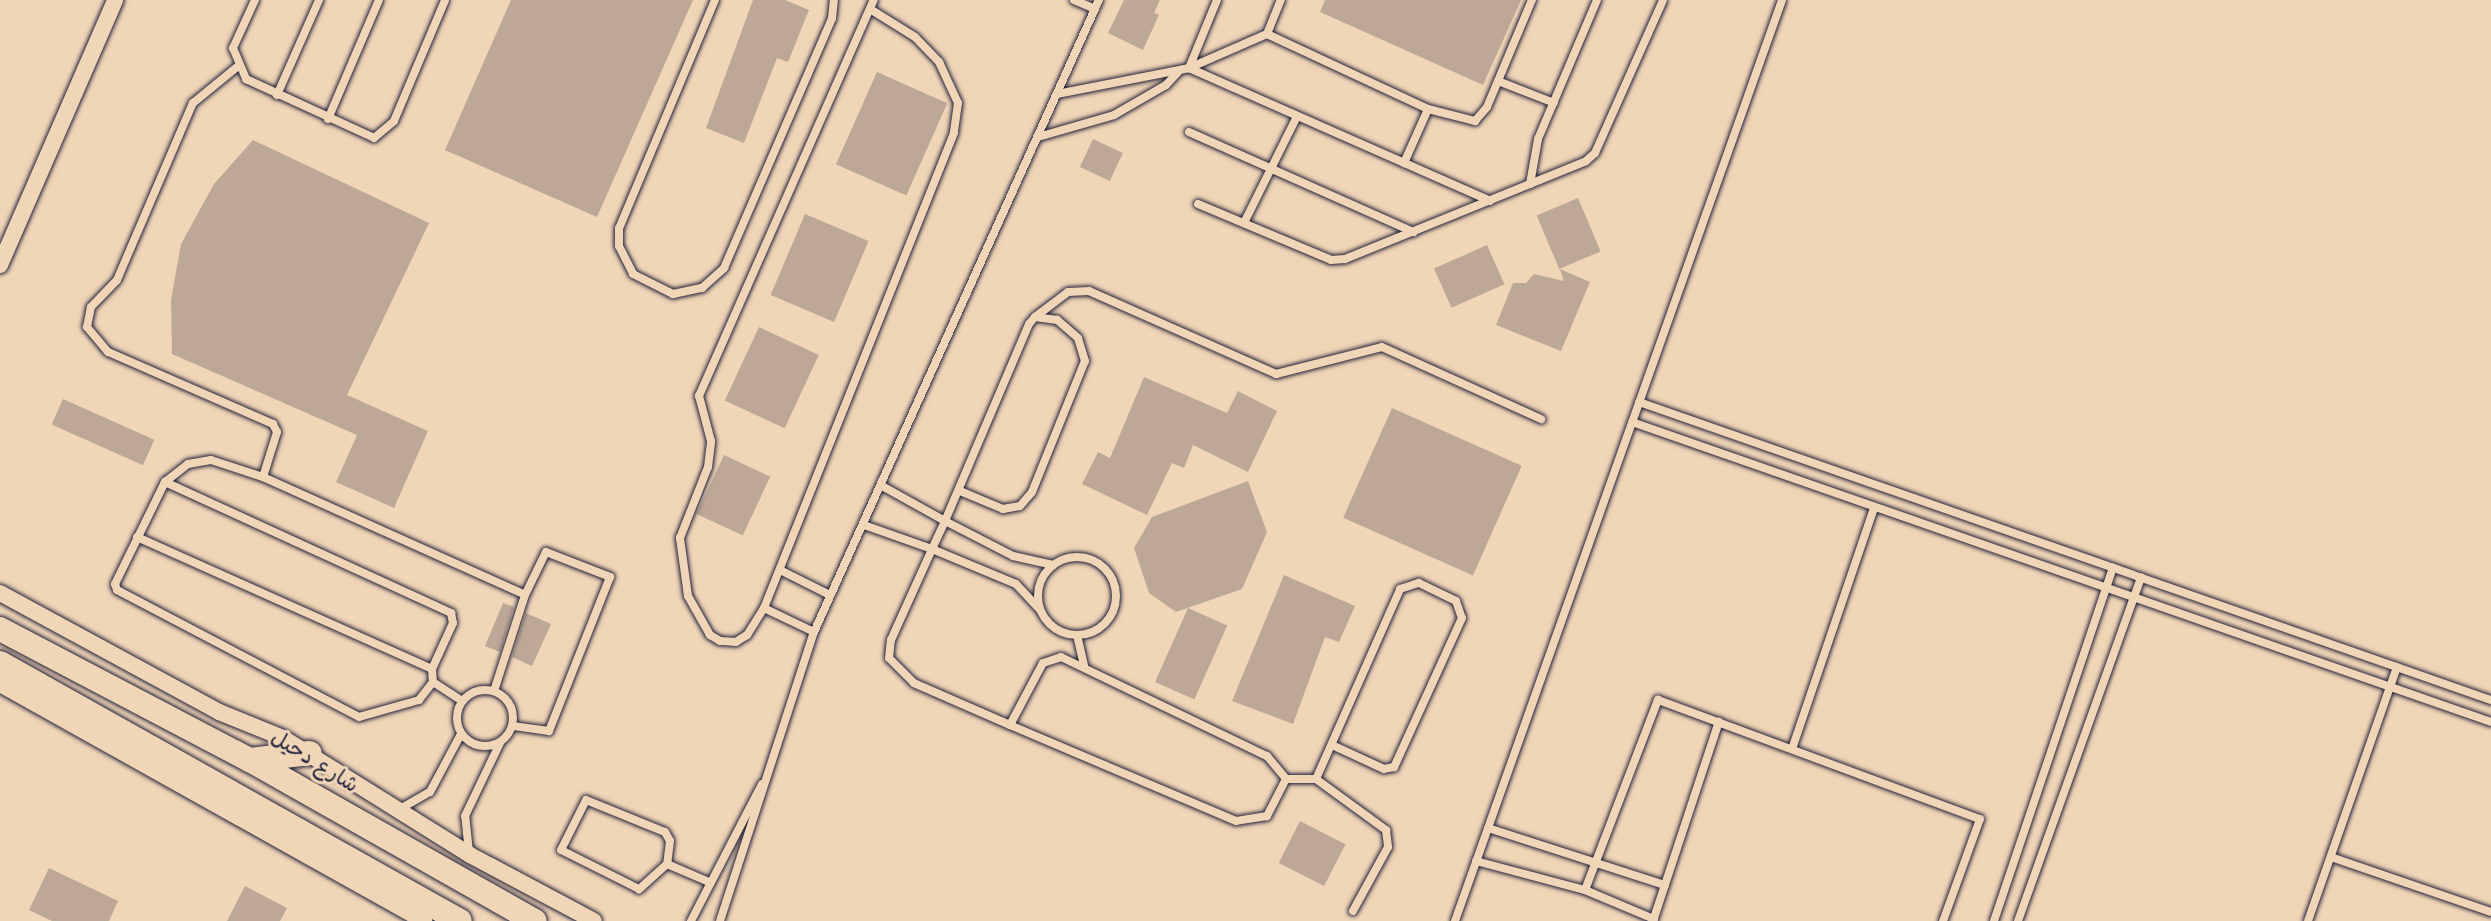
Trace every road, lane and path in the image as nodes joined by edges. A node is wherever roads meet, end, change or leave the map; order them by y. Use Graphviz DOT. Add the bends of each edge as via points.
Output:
graph roads {
  1 [pos="115,0"];
  2 [pos="255,0"];
  3 [pos="319,0"];
  4 [pos="379,0"];
  5 [pos="445,0"];
  6 [pos="715,0"];
  7 [pos="834,0"];
  8 [pos="1074,0"];
  9 [pos="1099,0"];
  10 [pos="1217,0"];
  11 [pos="1281,0"];
  12 [pos="1533,0"];
  13 [pos="1597,0"];
  14 [pos="1663,0"];
  15 [pos="1782,0"];
  16 [pos="872,4"];
  17 [pos="1095,9"];
  18 [pos="1267,34"];
  19 [pos="237,67"];
  20 [pos="1189,68"];
  21 [pos="1178,72"];
  22 [pos="1498,81"];
  23 [pos="1057,94"];
  24 [pos="277,95"];
  25 [pos="1554,103"];
  26 [pos="1428,109"];
  27 [pos="1297,116"];
  28 [pos="328,119"];
  29 [pos="1189,132"];
  30 [pos="1038,137"];
  31 [pos="1404,163"];
  32 [pos="1272,169"];
  33 [pos="1530,184"];
  34 [pos="1490,201"];
  35 [pos="1198,204"];
  36 [pos="1244,224"];
  37 [pos="1414,232"];
  38 [pos="0,265"];
  39 [pos="1035,318"];
  40 [pos="1639,402"];
  41 [pos="1541,418"];
  42 [pos="1632,422"];
  43 [pos="263,477"];
  44 [pos="165,482"];
  45 [pos="882,486"];
  46 [pos="960,491"];
  47 [pos="1874,508"];
  48 [pos="945,521"];
  49 [pos="864,525"];
  50 [pos="137,537"];
  51 [pos="932,549"];
  52 [pos="1053,565"];
  53 [pos="2113,568"];
  54 [pos="780,570"];
  55 [pos="2141,577"];
  56 [pos="2106,591"];
  57 [pos="0,593"];
  58 [pos="525,595"];
  59 [pos="830,595"];
  60 [pos="2133,601"];
  61 [pos="764,608"];
  62 [pos="1040,610"];
  63 [pos="5,629"];
  64 [pos="814,633"];
  65 [pos="1077,636"];
  66 [pos="0,663"];
  67 [pos="1084,666"];
  68 [pos="2397,667"];
  69 [pos="432,669"];
  70 [pos="433,682"];
  71 [pos="0,684"];
  72 [pos="2391,688"];
  73 [pos="494,691"];
  74 [pos="2491,700"];
  75 [pos="462,701"];
  76 [pos="1719,722"];
  77 [pos="2491,722"];
  78 [pos="1010,725"];
  79 [pos="513,726"];
  80 [pos="461,734"];
  81 [pos="500,742"];
  82 [pos="1332,745"];
  83 [pos="1792,749"];
  84 [pos="310,753"];
  85 [pos="250,760"];
  86 [pos="773,762"];
  87 [pos="1286,779"];
  88 [pos="1316,779"];
  89 [pos="239,796"];
  90 [pos="395,810"];
  91 [pos="1488,828"];
  92 [pos="274,836"];
  93 [pos="470,855"];
  94 [pos="2331,857"];
  95 [pos="1476,861"];
  96 [pos="667,864"];
  97 [pos="1595,864"];
  98 [pos="709,882"];
  99 [pos="1665,885"];
  100 [pos="1585,890"];
  101 [pos="1353,911"];
  102 [pos="2491,912"];
  103 [pos="1653,920"];
  104 [pos="424,921"];
  105 [pos="460,921"];
  106 [pos="535,921"];
  107 [pos="594,921"];
  108 [pos="691,921"];
  109 [pos="720,921"];
  110 [pos="1455,921"];
  111 [pos="1943,921"];
  112 [pos="1994,921"];
  113 [pos="2018,921"];
  114 [pos="2308,921"];
  1 -- 38 [label="street"];
  2 -- 19 [label="lane" via="233,48"];
  3 -- 24 [label="lane"];
  4 -- 28 [label="lane"];
  5 -- 28 [label="lane" via="384,135 368,136"];
  6 -- 7 [label="lane" via="619,228 619,246 633,274 673,294 702,288 724,268 832,18"];
  8 -- 17 [label="lane"];
  9 -- 17 [label="lane"];
  10 -- 20 [label="lane"];
  11 -- 18 [label="lane"];
  12 -- 22 [label="lane"];
  13 -- 25 [label="lane"];
  14 -- 33 [label="lane" via="1595,153"];
  15 -- 40 [label="lane"];
  16 -- 54 [label="lane" via="926,46 951,83 958,116"];
  16 -- 61 [label="lane" via="699,396 711,441 708,467 680,538 688,596 710,635 720,641 736,642 747,635"];
  17 -- 23 [label="lane"];
  18 -- 20 [label="lane"];
  18 -- 26 [label="lane"];
  19 -- 24 [label="lane" via="246,80"];
  19 -- 43 [label="lane" via="193,103 117,280 91,307 87,327 108,352 273,424 277,432"];
  20 -- 21 [label="lane"];
  20 -- 27 [label="lane"];
  21 -- 23 [label="lane"];
  21 -- 30 [label="lane" via="1166,85 1114,115"];
  22 -- 25 [label="lane"];
  22 -- 26 [label="lane" via="1474,121"];
  23 -- 30 [label="lane"];
  24 -- 28 [label="lane"];
  25 -- 33 [label="lane" via="1533,152"];
  26 -- 31 [label="lane"];
  27 -- 31 [label="lane"];
  27 -- 32 [label="lane"];
  29 -- 32 [label="lane"];
  30 -- 45 [label="lane"];
  31 -- 34 [label="lane"];
  32 -- 36 [label="lane"];
  32 -- 37 [label="lane"];
  33 -- 34 [label="lane"];
  34 -- 37 [label="lane"];
  35 -- 36 [label="lane"];
  36 -- 37 [label="lane" via="1331,260"];
  39 -- 41 [label="lane" via="1068,292 1089,291 1276,374 1382,347"];
  39 -- 46 [label="lane"];
  39 -- 46 [label="lane" via="1068,327 1086,361 1032,492 1020,506 1003,509"];
  40 -- 42 [label="lane"];
  40 -- 53 [label="lane"];
  42 -- 47 [label="lane"];
  42 -- 91 [label="lane"];
  43 -- 44 [label="lane" via="205,461 188,464"];
  43 -- 58 [label="lane"];
  44 -- 50 [label="lane"];
  44 -- 69 [label="lane" via="451,613 453,623"];
  45 -- 48 [label="lane"];
  45 -- 49 [label="lane"];
  46 -- 48 [label="lane"];
  47 -- 56 [label="lane"];
  47 -- 83 [label="lane"];
  48 -- 51 [label="lane"];
  48 -- 52 [label="lane" via="1013,556"];
  49 -- 51 [label="lane"];
  49 -- 59 [label="lane"];
  50 -- 69 [label="lane"];
  50 -- 70 [label="lane" via="117,590 359,717 412,705"];
  51 -- 62 [label="lane" via="1016,584"];
  51 -- 78 [label="lane" via="891,640 889,658 903,677"];
  52 -- 62 [label="lane" via="1037,593"];
  52 -- 65 [label="lane" via="1084,558 1110,576 1114,608 1093,632"];
  53 -- 55 [label="lane"];
  53 -- 56 [label="lane"];
  54 -- 59 [label="lane"];
  54 -- 61 [label="lane"];
  55 -- 60 [label="lane"];
  55 -- 68 [label="lane"];
  56 -- 60 [label="lane"];
  56 -- 112 [label="lane"];
  57 -- 84 [label="street, شارع دحيل" via="219,712"];
  58 -- 73 [label="lane"];
  58 -- 79 [label="lane" via="546,552 611,579 549,731"];
  59 -- 64 [label="lane"];
  60 -- 72 [label="lane"];
  60 -- 113 [label="lane"];
  61 -- 64 [label="lane"];
  62 -- 65 [label="lane" via="1048,624"];
  63 -- 85 [label="main road, شارع دحيل"];
  64 -- 86 [label="lane"];
  65 -- 67 [label="lane"];
  66 -- 89 [label="main road"];
  67 -- 78 [label="lane" via="1061,657 1043,663"];
  67 -- 87 [label="lane" via="1267,756"];
  68 -- 72 [label="lane"];
  68 -- 74 [label="lane"];
  69 -- 70 [label="lane"];
  70 -- 75 [label="lane"];
  71 -- 92 [label="street"];
  72 -- 77 [label="lane"];
  72 -- 94 [label="lane"];
  73 -- 75 [label="lane" via="476,691"];
  73 -- 79 [label="lane" via="508,701"];
  75 -- 80 [label="lane" via="456,718"];
  76 -- 83 [label="lane"];
  76 -- 97 [label="lane" via="1659,700"];
  76 -- 99 [label="lane"];
  78 -- 87 [label="lane" via="1236,821 1267,816"];
  79 -- 81 [label="lane"];
  80 -- 81 [label="lane" via="479,746"];
  80 -- 90 [label="lane" via="430,792"];
  81 -- 93 [label="lane" via="465,816"];
  82 -- 82 [label="lane" via="1400,590 1419,583 1456,601 1462,618 1394,767 1384,769"];
  82 -- 88 [label="lane"];
  83 -- 111 [label="lane" via="1980,819"];
  84 -- 85 [label="main road"];
  84 -- 90 [label="street, شارع دحيل"];
  85 -- 106 [label="main road, شارع دحيل"];
  86 -- 98 [label="lane"];
  86 -- 109 [label="lane"];
  87 -- 88 [label="lane"];
  88 -- 101 [label="lane" via="1386,830 1388,847"];
  89 -- 92 [label="main road"];
  89 -- 105 [label="main road"];
  90 -- 93 [label="street, شارع دحيل"];
  91 -- 95 [label="lane"];
  91 -- 97 [label="lane"];
  92 -- 104 [label="street"];
  93 -- 107 [label="street, شارع دحيل"];
  94 -- 102 [label="lane"];
  94 -- 114 [label="lane"];
  95 -- 100 [label="lane"];
  95 -- 110 [label="lane"];
  96 -- 96 [label="lane" via="670,841 665,832 586,800 561,850 639,889"];
  96 -- 98 [label="lane"];
  97 -- 99 [label="lane"];
  97 -- 100 [label="lane"];
  98 -- 108 [label="lane"];
  99 -- 103 [label="lane"];
  100 -- 103 [label="lane"];
}
